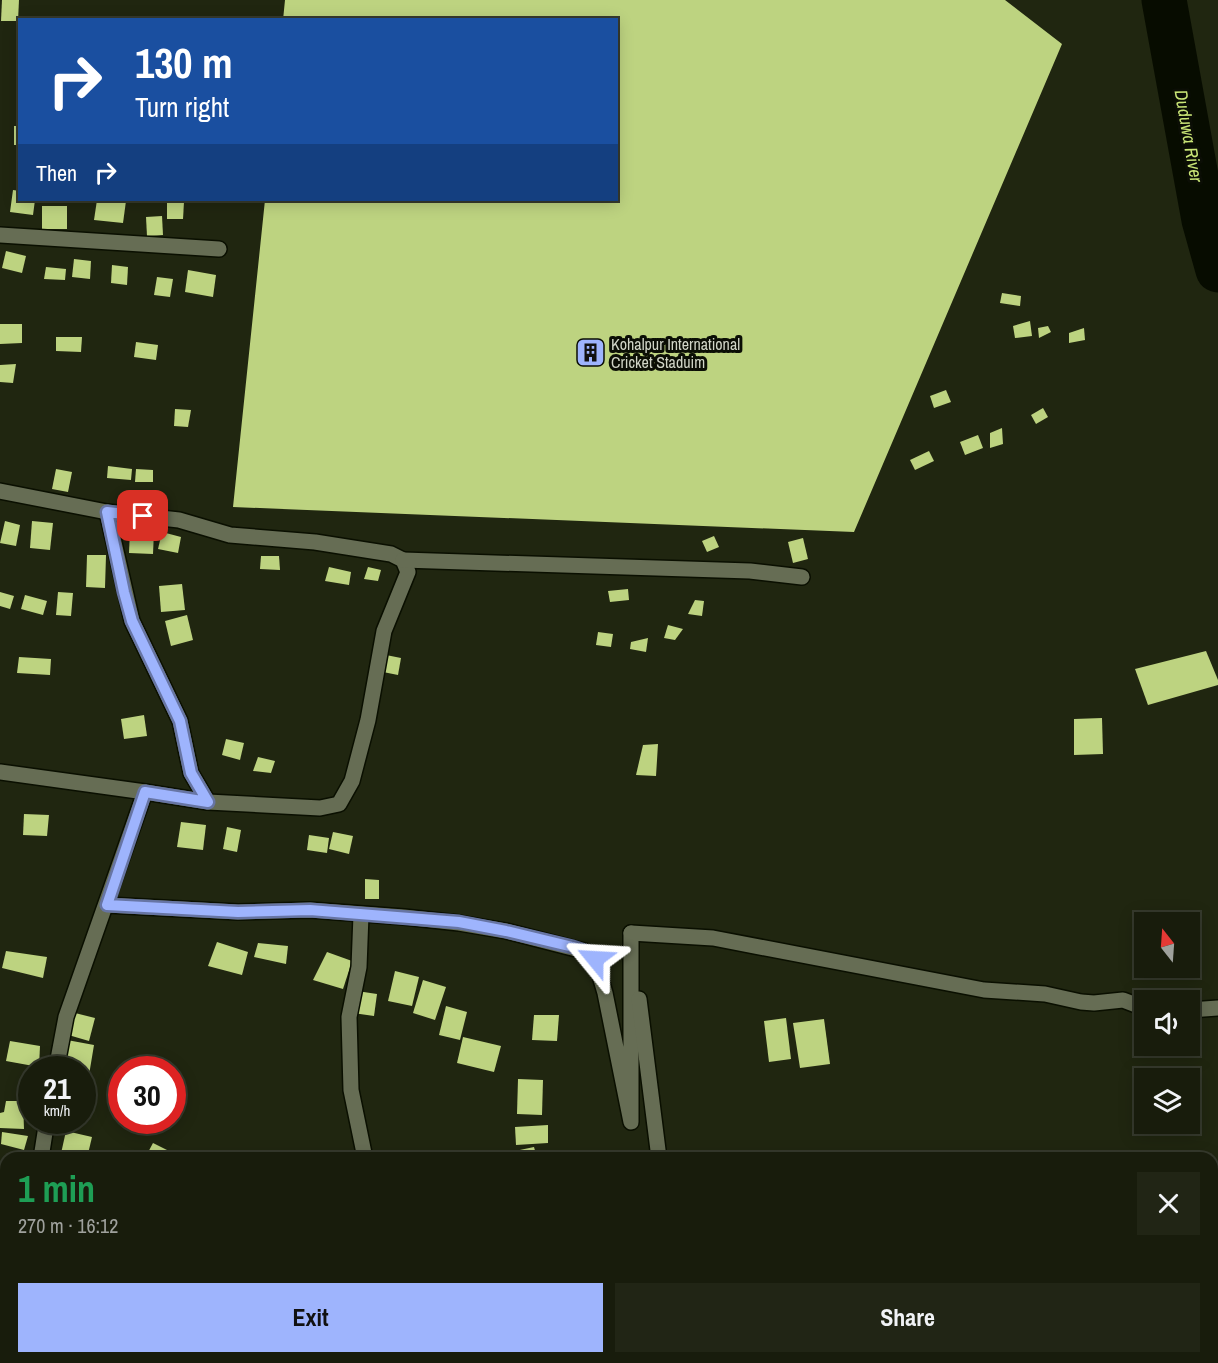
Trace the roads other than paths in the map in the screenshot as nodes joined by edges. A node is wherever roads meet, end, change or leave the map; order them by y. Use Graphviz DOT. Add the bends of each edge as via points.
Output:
graph roads {
  1 [pos="0,235"];
  2 [pos="219,249"];
  3 [pos="0,491"];
  4 [pos="107,512"];
  5 [pos="404,560"];
  6 [pos="802,577"];
  7 [pos="0,772"];
  8 [pos="145,792"];
  9 [pos="208,802"];
  10 [pos="107,905"];
  11 [pos="361,915"];
  12 [pos="631,933"];
  13 [pos="1134,1004"];
  14 [pos="1218,1008"];
  15 [pos="1200,1009"];
  16 [pos="59,1056"];
  17 [pos="44,1134"];
  18 [pos="41,1152"];
  19 [pos="363,1152"];
  20 [pos="658,1152"];
  1 -- 2 [label="street"];
  3 -- 4 [label="street"];
  4 -- 5 [label="street" via="179,520 230,535 315,542 391,554"];
  4 -- 9 [label="street" via="132,621 180,721 191,773"];
  5 -- 6 [label="street"];
  5 -- 9 [label="street" via="408,572 384,631 368,720 352,781 339,804 320,807"];
  7 -- 8 [label="street"];
  8 -- 9 [label="street"];
  8 -- 10 [label="street"];
  10 -- 11 [label="street"];
  10 -- 16 [label="street" via="66,1017"];
  11 -- 12 [label="street" via="459,922 588,952 595,959 605,993 631,1122"];
  11 -- 19 [label="street" via="359,967 349,1017 351,1090"];
  12 -- 13 [label="street" via="713,938 984,990 1045,994 1081,1002 1123,1000"];
  12 -- 20 [label="street"];
  14 -- 15 [label="street"];
  17 -- 18 [label="street"];
}
